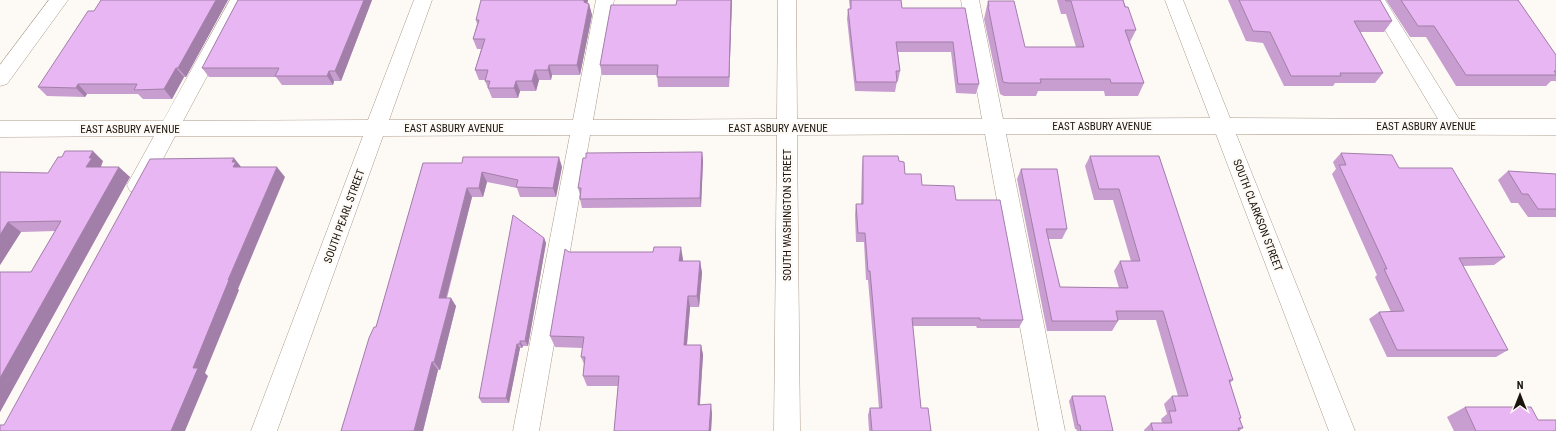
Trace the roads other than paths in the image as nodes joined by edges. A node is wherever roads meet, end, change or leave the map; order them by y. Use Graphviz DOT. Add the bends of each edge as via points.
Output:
graph roads {
  1 [pos="58,0"];
  2 [pos="239,0"];
  3 [pos="423,0"];
  4 [pos="604,0"];
  5 [pos="787,0"];
  6 [pos="970,0"];
  7 [pos="1174,0"];
  8 [pos="1376,0"];
  9 [pos="0,79"];
  10 [pos="1224,126"];
  11 [pos="1453,126"];
  12 [pos="995,127"];
  13 [pos="1556,127"];
  14 [pos="581,128"];
  15 [pos="787,128"];
  16 [pos="0,129"];
  17 [pos="168,129"];
  18 [pos="376,129"];
  19 [pos="129,201"];
  20 [pos="264,431"];
  21 [pos="526,431"];
  22 [pos="787,431"];
  23 [pos="1052,431"];
  24 [pos="1342,431"];
  1 -- 9 [label="street"];
  2 -- 17 [label="street"];
  3 -- 18 [label="street, SOUTH PEARL STREET"];
  4 -- 14 [label="street"];
  5 -- 15 [label="street, SOUTH WASHINGTON STREET"];
  6 -- 12 [label="street"];
  7 -- 10 [label="street, SOUTH CLARKSON STREET"];
  8 -- 11 [label="street"];
  10 -- 11 [label="street, EAST ASBURY AVENUE"];
  10 -- 12 [label="street, EAST ASBURY AVENUE"];
  10 -- 24 [label="street, SOUTH CLARKSON STREET"];
  11 -- 13 [label="street, EAST ASBURY AVENUE"];
  12 -- 15 [label="street, EAST ASBURY AVENUE"];
  12 -- 23 [label="street"];
  14 -- 15 [label="street, EAST ASBURY AVENUE"];
  14 -- 18 [label="street, EAST ASBURY AVENUE"];
  14 -- 21 [label="street"];
  15 -- 22 [label="street, SOUTH WASHINGTON STREET"];
  16 -- 17 [label="street, EAST ASBURY AVENUE"];
  17 -- 18 [label="street, EAST ASBURY AVENUE"];
  17 -- 19 [label="street"];
  18 -- 20 [label="street, SOUTH PEARL STREET"];
}
